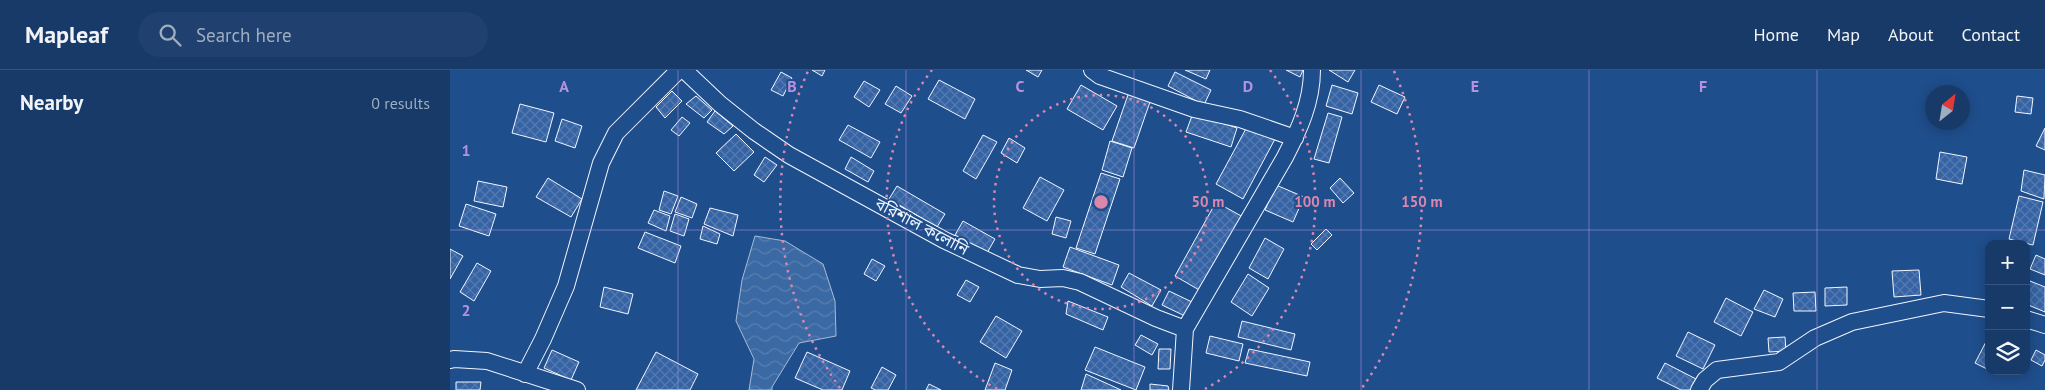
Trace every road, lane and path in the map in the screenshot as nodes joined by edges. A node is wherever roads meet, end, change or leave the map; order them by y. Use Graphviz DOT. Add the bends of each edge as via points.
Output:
graph roads {
  1 [pos="679,70"];
  2 [pos="684,70"];
  3 [pos="1092,70"];
  4 [pos="1313,72"];
  5 [pos="1295,138"];
  6 [pos="1985,308"];
  7 [pos="2030,320"];
  8 [pos="2045,325"];
  9 [pos="1185,329"];
  10 [pos="450,360"];
  11 [pos="525,374"];
  12 [pos="577,390"];
  13 [pos="1181,390"];
  14 [pos="1699,390"];
  1 -- 11 [label="street" via="616,133 601,163 566,286"];
  2 -- 9 [label="street, বরিশাল কলোনি" via="720,104 789,155 944,240 1018,275 1080,282"];
  3 -- 5 [label="street" via="1100,76 1194,109 1240,119"];
  4 -- 5 [label="street" via="1309,98"];
  5 -- 9 [label="street"];
  6 -- 14 [label="street" via="1944,304 1852,322 1815,338 1779,362 1717,370"];
  7 -- 8 [label="street"];
  9 -- 13 [label="street"];
  10 -- 11 [label="street" via="487,361"];
  11 -- 12 [label="street"];
}
